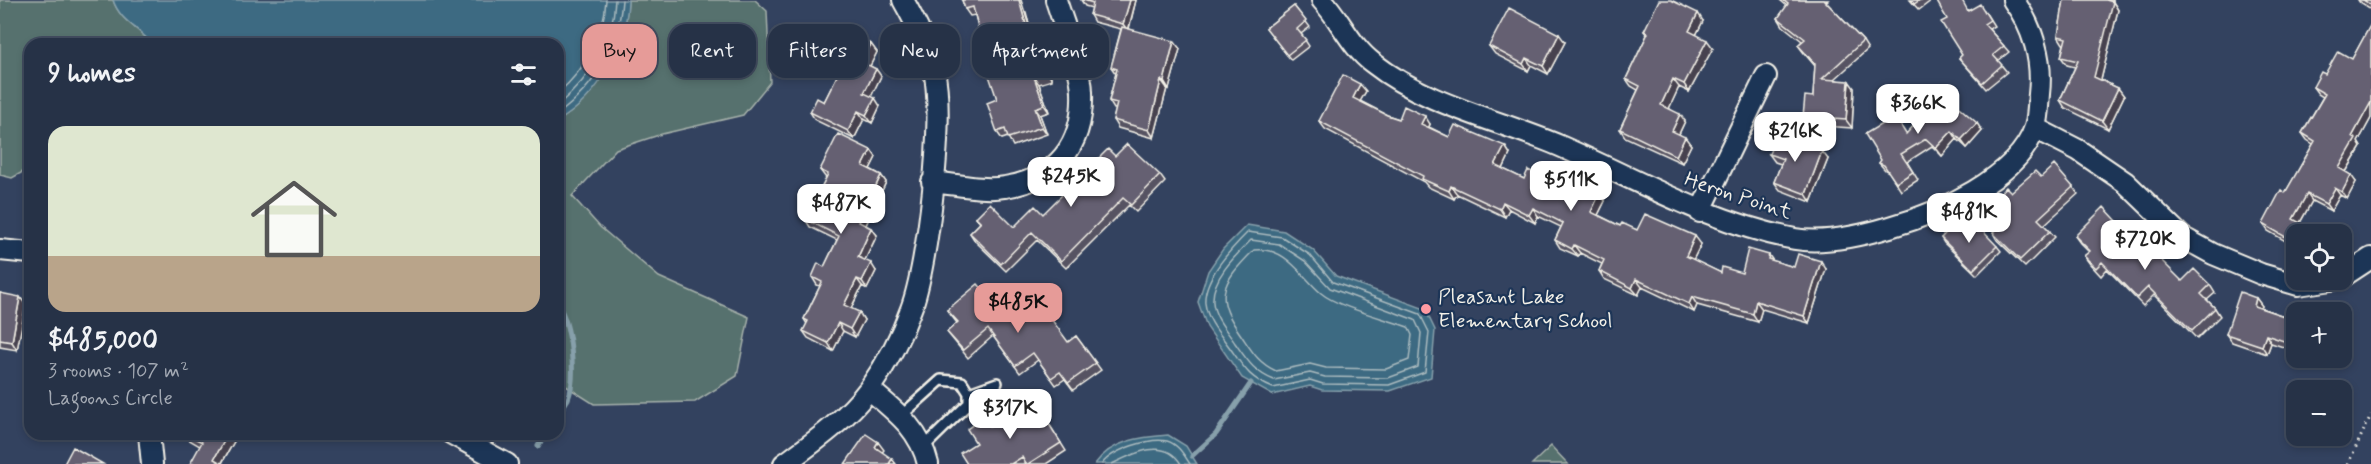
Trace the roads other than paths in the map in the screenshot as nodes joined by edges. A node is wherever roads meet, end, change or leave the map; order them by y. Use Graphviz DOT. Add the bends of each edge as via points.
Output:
graph roads {
  1 [pos="903,0"];
  2 [pos="1056,0"];
  3 [pos="1322,0"];
  4 [pos="2017,2"];
  5 [pos="1766,76"];
  6 [pos="2035,128"];
  7 [pos="932,182"];
  8 [pos="1701,212"];
  9 [pos="0,249"];
  10 [pos="24,252"];
  11 [pos="2371,258"];
  12 [pos="2352,270"];
  13 [pos="2286,281"];
  14 [pos="997,383"];
  15 [pos="869,389"];
  16 [pos="969,393"];
  17 [pos="901,416"];
  18 [pos="150,440"];
  19 [pos="463,440"];
  20 [pos="926,455"];
  21 [pos="152,464"];
  22 [pos="507,464"];
  23 [pos="784,464"];
  1 -- 7 [label="street" via="922,34 934,73 938,120"];
  2 -- 7 [label="street" via="1083,91 1080,131 1062,161 1034,180 1003,188"];
  3 -- 8 [label="street, Heron Point" via="1371,62 1404,83 1561,147"];
  4 -- 6 [label="street, Heron Point" via="2033,35 2042,72"];
  5 -- 8 [label="street"];
  6 -- 8 [label="street, Heron Point" via="2019,153 1969,194 1923,218 1858,236 1798,240"];
  6 -- 13 [label="street" via="2078,150 2125,182 2182,237 2213,254"];
  7 -- 15 [label="street" via="924,258 912,307 895,346"];
  9 -- 10 [label="street"];
  11 -- 12 [label="street"];
  14 -- 16 [label="lane"];
  15 -- 17 [label="street"];
  15 -- 23 [label="street" via="845,416"];
  16 -- 17 [label="lane" via="962,382 941,380"];
  16 -- 20 [label="lane" via="969,403"];
  17 -- 20 [label="street"];
  18 -- 21 [label="street"];
  19 -- 22 [label="street"];
}
